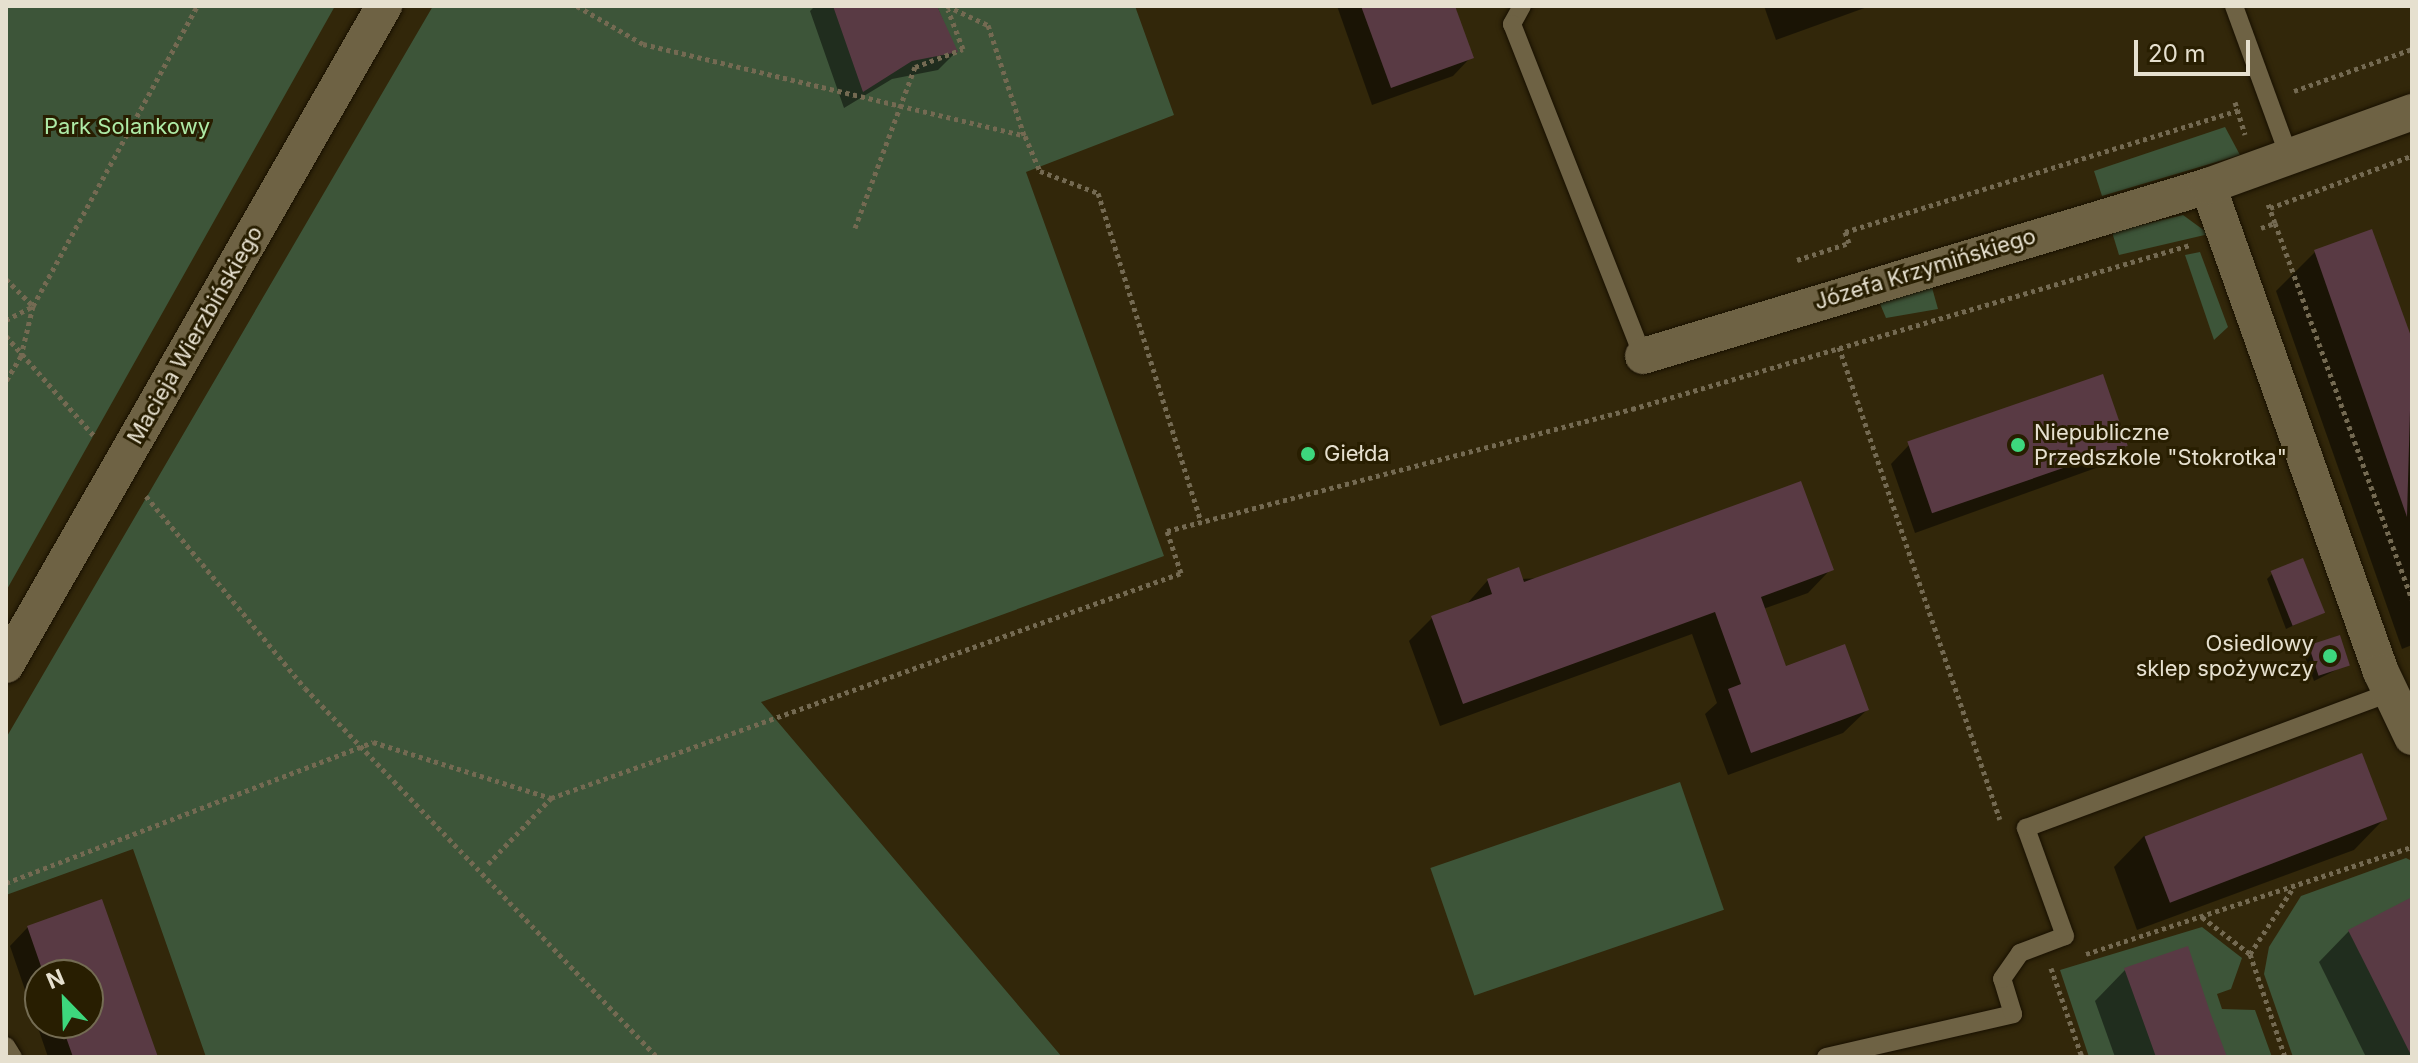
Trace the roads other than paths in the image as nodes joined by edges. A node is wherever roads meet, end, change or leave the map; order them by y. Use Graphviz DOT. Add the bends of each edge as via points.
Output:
graph roads {
  1 [pos="384,6"];
  2 [pos="1522,6"];
  3 [pos="2234,6"];
  4 [pos="2412,112"];
  5 [pos="2272,162"];
  6 [pos="2208,186"];
  7 [pos="1643,356"];
  8 [pos="6,665"];
  9 [pos="2389,693"];
  10 [pos="2412,737"];
  11 [pos="6,1046"];
  12 [pos="13,1057"];
  13 [pos="1826,1057"];
  1 -- 8 [label="street, Macieja Wierzbińskiego" via="132,477"];
  2 -- 7 [label="lane" via="1512,24"];
  3 -- 5 [label="lane" via="2269,101"];
  4 -- 5 [label="street, Józefa Krzymińskiego"];
  5 -- 6 [label="street, Józefa Krzymińskiego"];
  6 -- 7 [label="street, Józefa Krzymińskiego"];
  6 -- 9 [label="street"];
  9 -- 10 [label="street"];
  9 -- 13 [label="lane" via="2026,828 2065,936 2020,953 2002,979 2013,1014"];
  11 -- 12 [label="lane"];
}
